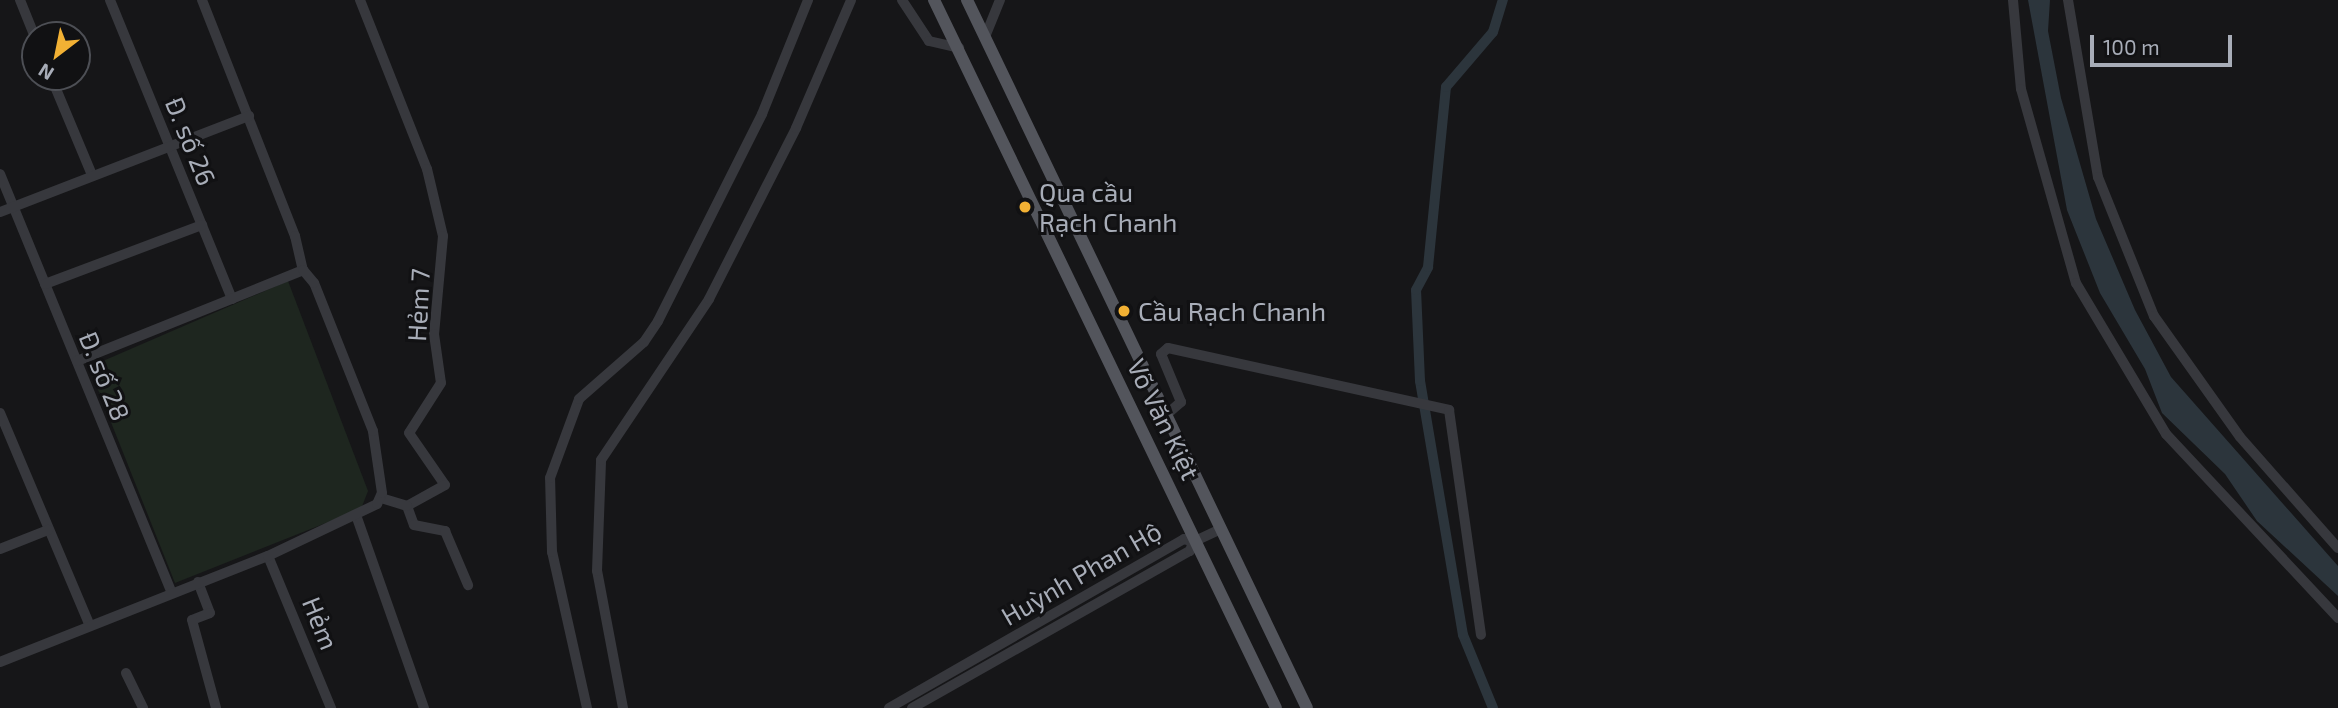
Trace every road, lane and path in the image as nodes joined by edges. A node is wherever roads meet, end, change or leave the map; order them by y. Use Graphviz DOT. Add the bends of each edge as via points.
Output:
graph roads {
  1 [pos="20,0"];
  2 [pos="110,0"];
  3 [pos="202,0"];
  4 [pos="360,0"];
  5 [pos="808,0"];
  6 [pos="851,0"];
  7 [pos="902,0"];
  8 [pos="934,0"];
  9 [pos="967,0"];
  10 [pos="1000,0"];
  11 [pos="2013,0"];
  12 [pos="2067,0"];
  13 [pos="29,21"];
  14 [pos="985,37"];
  15 [pos="959,48"];
  16 [pos="57,91"];
  17 [pos="249,116"];
  18 [pos="170,143"];
  19 [pos="0,174"];
  20 [pos="92,175"];
  21 [pos="13,207"];
  22 [pos="0,212"];
  23 [pos="202,225"];
  24 [pos="303,270"];
  25 [pos="45,284"];
  26 [pos="232,299"];
  27 [pos="77,361"];
  28 [pos="0,413"];
  29 [pos="1166,415"];
  30 [pos="381,498"];
  31 [pos="407,506"];
  32 [pos="356,514"];
  33 [pos="1221,529"];
  34 [pos="48,530"];
  35 [pos="1195,541"];
  36 [pos="2338,548"];
  37 [pos="0,549"];
  38 [pos="268,556"];
  39 [pos="198,583"];
  40 [pos="468,585"];
  41 [pos="172,593"];
  42 [pos="2338,618"];
  43 [pos="90,626"];
  44 [pos="1481,635"];
  45 [pos="0,662"];
  46 [pos="126,673"];
  47 [pos="143,708"];
  48 [pos="216,708"];
  49 [pos="331,708"];
  50 [pos="424,708"];
  51 [pos="587,708"];
  52 [pos="623,708"];
  53 [pos="889,708"];
  54 [pos="912,708"];
  55 [pos="1276,708"];
  56 [pos="1307,708"];
  1 -- 13 [label="street"];
  2 -- 18 [label="street, Đ. số 26"];
  3 -- 17 [label="street"];
  4 -- 31 [label="street, Hẻm 7" via="426,169 443,236 434,334 441,383 409,433 445,485"];
  5 -- 51 [label="street" via="762,114 659,321 644,342 579,399 550,478 552,552"];
  6 -- 52 [label="street" via="796,128 709,299 601,460 597,571"];
  7 -- 15 [label="street" via="929,41"];
  8 -- 15 [label="main road, Võ Văn Kiệt"];
  9 -- 14 [label="main road, Võ Văn Kiệt"];
  10 -- 14 [label="street"];
  11 -- 42 [label="street" via="2021,89 2076,283 2166,434"];
  12 -- 36 [label="street" via="2098,177 2154,316 2240,438"];
  14 -- 29 [label="main road, Võ Văn Kiệt"];
  15 -- 35 [label="main road, Võ Văn Kiệt"];
  16 -- 20 [label="street"];
  17 -- 18 [label="street"];
  17 -- 24 [label="street"];
  18 -- 20 [label="street"];
  18 -- 23 [label="street, Đ. số 26"];
  19 -- 21 [label="street, Đ. số 28"];
  20 -- 21 [label="street"];
  21 -- 22 [label="street"];
  21 -- 25 [label="street, Đ. số 28"];
  23 -- 25 [label="street"];
  23 -- 26 [label="street, Đ. số 26"];
  24 -- 26 [label="street"];
  24 -- 30 [label="street" via="314,283 373,431"];
  25 -- 27 [label="street, Đ. số 28"];
  26 -- 27 [label="street"];
  27 -- 41 [label="street, Đ. số 28"];
  28 -- 34 [label="street"];
  29 -- 33 [label="main road, Võ Văn Kiệt"];
  29 -- 44 [label="street" via="1181,402 1161,354 1168,348 1435,406 1451,417"];
  30 -- 31 [label="street"];
  30 -- 32 [label="street"];
  31 -- 40 [label="street" via="414,525 445,531"];
  32 -- 38 [label="street"];
  32 -- 50 [label="street"];
  33 -- 35 [label="street"];
  33 -- 56 [label="main road, Võ Văn Kiệt"];
  34 -- 37 [label="street"];
  34 -- 43 [label="street"];
  35 -- 53 [label="street, Huỳnh Phan Hộ" via="1184,539"];
  35 -- 54 [label="street, Huỳnh Phan Hộ" via="1190,551"];
  35 -- 55 [label="main road, Võ Văn Kiệt"];
  38 -- 39 [label="street"];
  38 -- 49 [label="street, Hẻm"];
  39 -- 41 [label="street"];
  39 -- 48 [label="street" via="210,612 192,620"];
  41 -- 43 [label="street"];
  43 -- 45 [label="street"];
  46 -- 47 [label="street"];
}
